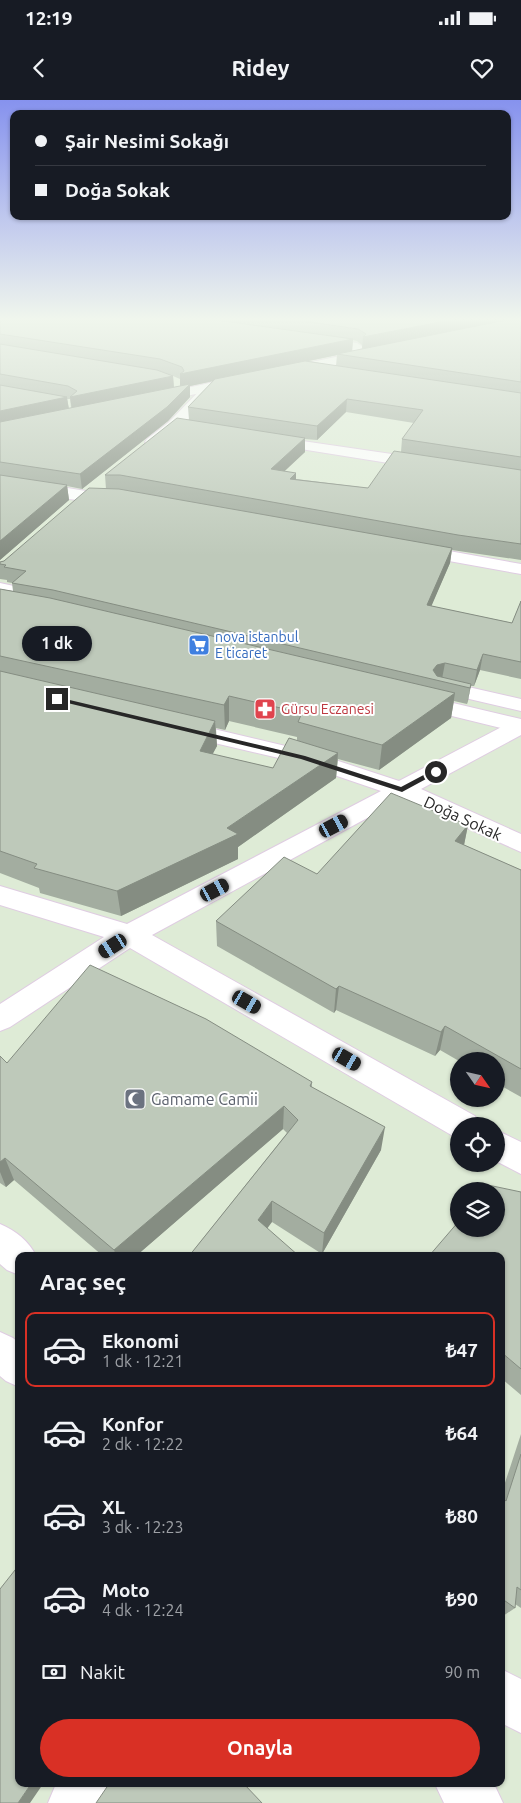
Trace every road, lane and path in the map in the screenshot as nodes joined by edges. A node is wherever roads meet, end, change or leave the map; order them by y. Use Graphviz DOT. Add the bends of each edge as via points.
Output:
graph roads {
  1 [pos="201,397"];
  2 [pos="174,425"];
  3 [pos="194,428"];
  4 [pos="252,437"];
  5 [pos="138,454"];
  6 [pos="437,466"];
  7 [pos="0,482"];
  8 [pos="101,484"];
  9 [pos="86,496"];
  10 [pos="131,499"];
  11 [pos="72,508"];
  12 [pos="404,548"];
  13 [pos="521,569"];
  14 [pos="0,588"];
  15 [pos="0,604"];
  16 [pos="415,681"];
  17 [pos="395,696"];
  18 [pos="521,705"];
  19 [pos="161,724"];
  20 [pos="521,726"];
  21 [pos="402,790"];
  22 [pos="521,844"];
  23 [pos="0,895"];
  24 [pos="129,935"];
  25 [pos="0,1019"];
  26 [pos="450,1118"];
  27 [pos="505,1149"];
  28 [pos="521,1159"];
  29 [pos="0,1241"];
  30 [pos="15,1254"];
  31 [pos="0,1351"];
  32 [pos="15,1364"];
  33 [pos="505,1696"];
  34 [pos="521,1710"];
  35 [pos="83,1787"];
  36 [pos="462,1787"];
  37 [pos="72,1803"];
  38 [pos="479,1803"];
  1 -- 2 [label="street"];
  2 -- 3 [label="street"];
  2 -- 5 [label="street"];
  4 -- 6 [label="street"];
  7 -- 9 [label="street"];
  8 -- 9 [label="street"];
  9 -- 10 [label="street"];
  9 -- 11 [label="street"];
  12 -- 13 [label="street"];
  14 -- 15 [label="street" via="56,608"];
  16 -- 18 [label="street"];
  17 -- 20 [label="street"];
  19 -- 21 [label="street, Doğa Sokak" via="303,757"];
  20 -- 21 [label="street"];
  21 -- 22 [label="street, Doğa Sokak"];
  21 -- 24 [label="street"];
  23 -- 24 [label="street"];
  24 -- 25 [label="street"];
  24 -- 26 [label="street"];
  27 -- 28 [label="street"];
  29 -- 30 [label="street"];
  31 -- 32 [label="street"];
  33 -- 34 [label="street"];
  35 -- 37 [label="street"];
  36 -- 38 [label="street"];
}
